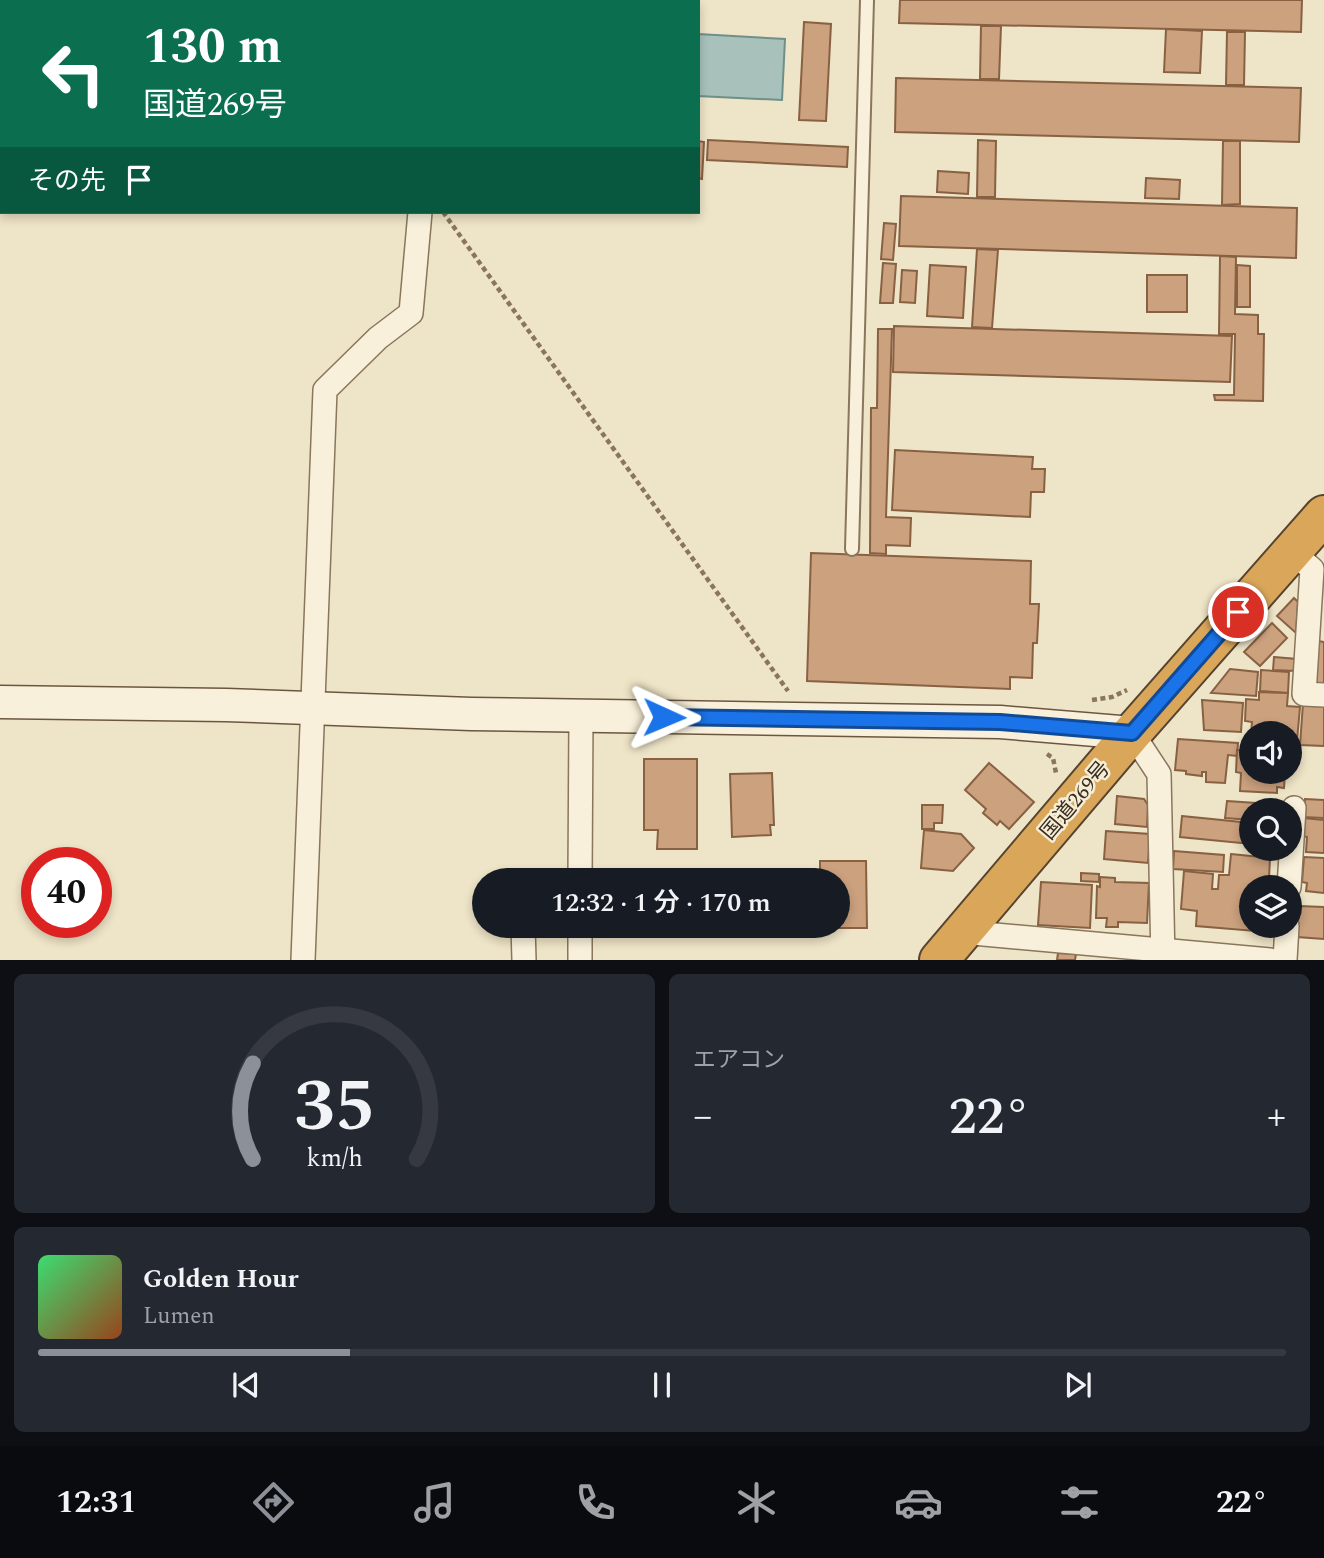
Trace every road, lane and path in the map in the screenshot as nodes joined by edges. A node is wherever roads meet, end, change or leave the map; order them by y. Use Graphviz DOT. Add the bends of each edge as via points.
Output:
graph roads {
  1 [pos="867,0"];
  2 [pos="420,214"];
  3 [pos="1322,521"];
  4 [pos="852,549"];
  5 [pos="1291,551"];
  6 [pos="1324,695"];
  7 [pos="0,702"];
  8 [pos="313,707"];
  9 [pos="581,716"];
  10 [pos="1132,733"];
  11 [pos="1044,752"];
  12 [pos="1056,778"];
  13 [pos="580,868"];
  14 [pos="523,938"];
  15 [pos="580,938"];
  16 [pos="1286,938"];
  17 [pos="951,946"];
  18 [pos="1163,955"];
  19 [pos="303,960"];
  20 [pos="524,960"];
  21 [pos="580,960"];
  22 [pos="1270,960"];
  23 [pos="1285,960"];
  1 -- 4 [label="lane"];
  2 -- 8 [label="street" via="411,313 325,390"];
  3 -- 5 [label="highway, 国道269号"];
  5 -- 6 [label="street" via="1312,569 1304,694"];
  5 -- 10 [label="highway, 国道269号"];
  7 -- 8 [label="street"];
  8 -- 9 [label="street"];
  8 -- 19 [label="street"];
  9 -- 10 [label="street" via="1000,722"];
  9 -- 13 [label="street"];
  10 -- 17 [label="highway, 国道269号"];
  10 -- 18 [label="street" via="1159,774"];
  11 -- 12 [label="path" via="1053,758"];
  14 -- 20 [label="street"];
  15 -- 21 [label="street"];
  16 -- 23 [label="street"];
  17 -- 18 [label="street"];
  18 -- 22 [label="street"];
}
